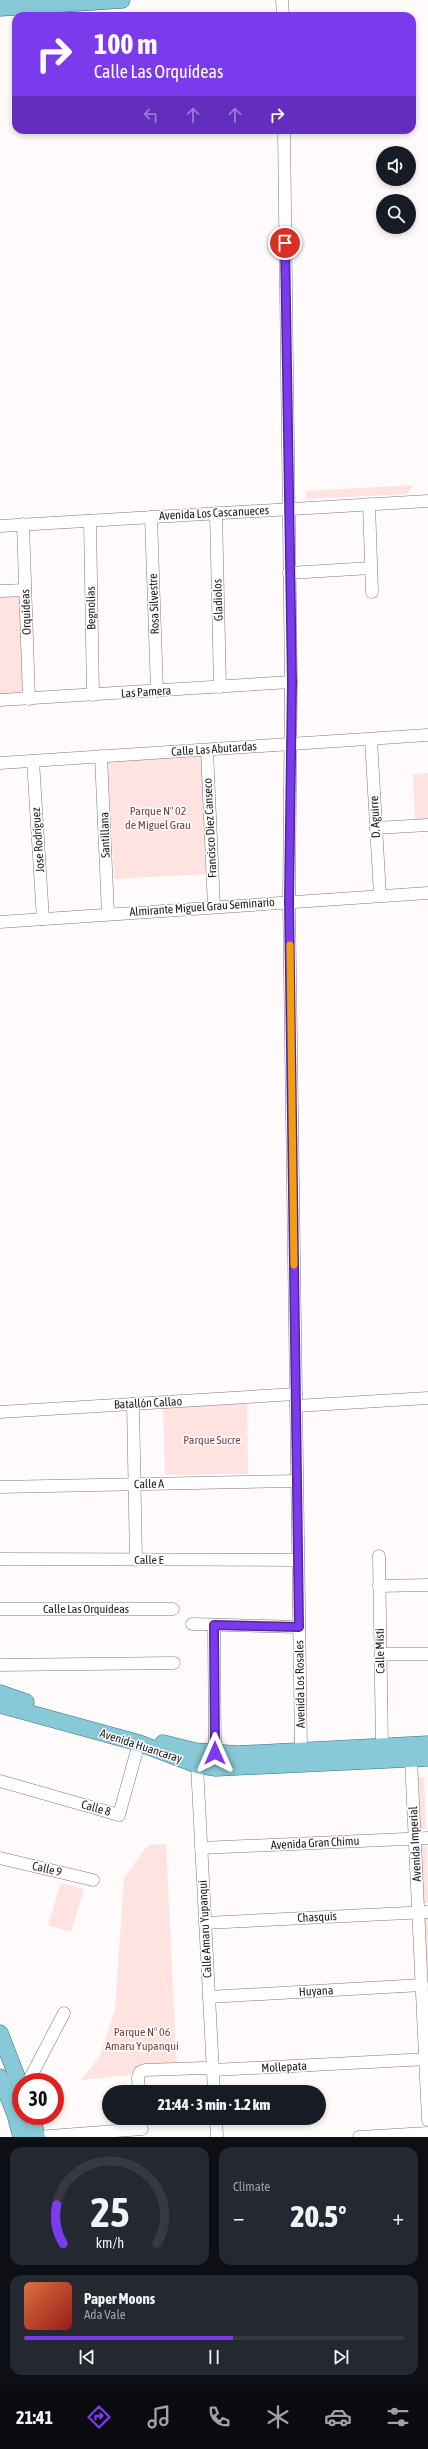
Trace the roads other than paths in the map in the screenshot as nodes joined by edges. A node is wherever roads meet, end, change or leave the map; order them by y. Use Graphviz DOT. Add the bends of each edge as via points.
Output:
graph roads {
  1 [pos="122,0"];
  2 [pos="282,0"];
  3 [pos="0,8"];
  4 [pos="282,12"];
  5 [pos="284,134"];
  6 [pos="428,501"];
  7 [pos="369,504"];
  8 [pos="288,509"];
  9 [pos="216,513"];
  10 [pos="152,517"];
  11 [pos="90,520"];
  12 [pos="23,524"];
  13 [pos="0,526"];
  14 [pos="371,568"];
  15 [pos="289,573"];
  16 [pos="25,590"];
  17 [pos="0,591"];
  18 [pos="372,592"];
  19 [pos="292,682"];
  20 [pos="220,687"];
  21 [pos="157,691"];
  22 [pos="93,695"];
  23 [pos="29,699"];
  24 [pos="0,700"];
  25 [pos="428,735"];
  26 [pos="371,739"];
  27 [pos="291,744"];
  28 [pos="207,750"];
  29 [pos="101,756"];
  30 [pos="33,761"];
  31 [pos="0,763"];
  32 [pos="428,825"];
  33 [pos="376,828"];
  34 [pos="428,893"];
  35 [pos="380,896"];
  36 [pos="289,901"];
  37 [pos="214,906"];
  38 [pos="108,914"];
  39 [pos="43,919"];
  40 [pos="0,922"];
  41 [pos="296,1394"];
  42 [pos="428,1398"];
  43 [pos="133,1404"];
  44 [pos="296,1406"];
  45 [pos="0,1412"];
  46 [pos="297,1481"];
  47 [pos="134,1484"];
  48 [pos="0,1487"];
  49 [pos="379,1556"];
  50 [pos="0,1559"];
  51 [pos="136,1560"];
  52 [pos="298,1560"];
  53 [pos="428,1585"];
  54 [pos="380,1586"];
  55 [pos="0,1609"];
  56 [pos="173,1609"];
  57 [pos="192,1624"];
  58 [pos="214,1625"];
  59 [pos="299,1627"];
  60 [pos="381,1654"];
  61 [pos="428,1654"];
  62 [pos="174,1663"];
  63 [pos="0,1665"];
  64 [pos="0,1693"];
  65 [pos="0,1705"];
  66 [pos="139,1743"];
  67 [pos="428,1744"];
  68 [pos="382,1746"];
  69 [pos="301,1750"];
  70 [pos="215,1753"];
  71 [pos="428,1758"];
  72 [pos="412,1759"];
  73 [pos="197,1765"];
  74 [pos="0,1781"];
  75 [pos="415,1838"];
  76 [pos="428,1838"];
  77 [pos="201,1848"];
  78 [pos="0,1858"];
  79 [pos="93,1880"];
  80 [pos="423,1912"];
  81 [pos="205,1923"];
  82 [pos="422,1985"];
  83 [pos="209,1997"];
  84 [pos="64,2013"];
  85 [pos="1,2039"];
  86 [pos="427,2059"];
  87 [pos="213,2070"];
  88 [pos="15,2073"];
  89 [pos="33,2073"];
  90 [pos="0,2077"];
  91 [pos="138,2085"];
  92 [pos="214,2085"];
  93 [pos="428,2120"];
  94 [pos="34,2125"];
  95 [pos="216,2125"];
  96 [pos="142,2128"];
  97 [pos="428,2133"];
  98 [pos="21,2137"];
  99 [pos="37,2137"];
  100 [pos="217,2137"];
  101 [pos="359,2137"];
  1 -- 3 [label="main road"];
  2 -- 4 [label="street"];
  5 -- 8 [label="street, Avenida Los Rosales"];
  6 -- 7 [label="street, Avenida Los Cascanueces"];
  7 -- 8 [label="street, Avenida Los Cascanueces"];
  7 -- 14 [label="street"];
  8 -- 9 [label="street, Avenida Los Cascanueces"];
  8 -- 15 [label="street, Avenida Los Rosales"];
  9 -- 10 [label="street, Avenida Los Cascanueces"];
  9 -- 20 [label="street, Gladiolos"];
  10 -- 11 [label="street, Avenida Los Cascanueces"];
  10 -- 21 [label="street, Rosa Silvestre"];
  11 -- 12 [label="street, Avenida Los Cascanueces"];
  11 -- 22 [label="street, Begnolias"];
  12 -- 13 [label="street, Avenida Los Cascanueces"];
  12 -- 16 [label="street, Orquideas"];
  14 -- 15 [label="street"];
  14 -- 18 [label="street"];
  15 -- 19 [label="street, Avenida Los Rosales"];
  16 -- 17 [label="street"];
  16 -- 23 [label="street, Orquideas"];
  19 -- 20 [label="street, Las Pamera"];
  19 -- 27 [label="street, Avenida Los Rosales"];
  20 -- 21 [label="street, Las Pamera"];
  21 -- 22 [label="street, Las Pamera"];
  22 -- 23 [label="street, Las Pamera"];
  23 -- 24 [label="street, Las Pamera"];
  25 -- 26 [label="street, Calle Las Abutardas"];
  26 -- 27 [label="street, Calle Las Abutardas"];
  26 -- 33 [label="street, D. Aguirre"];
  27 -- 28 [label="street, Calle Las Abutardas"];
  27 -- 36 [label="street, Avenida Los Rosales"];
  28 -- 29 [label="street, Calle Las Abutardas"];
  28 -- 37 [label="street, Francisco Diez Canseco"];
  29 -- 30 [label="street, Calle Las Abutardas"];
  29 -- 38 [label="street, Santillana"];
  30 -- 31 [label="street, Calle Las Abutardas"];
  30 -- 39 [label="street, Jose Rodriguez"];
  32 -- 33 [label="street"];
  33 -- 35 [label="street, D. Aguirre"];
  34 -- 35 [label="street, Almirante Miguel Grau Seminario"];
  35 -- 36 [label="street, Almirante Miguel Grau Seminario"];
  36 -- 37 [label="street, Almirante Miguel Grau Seminario"];
  36 -- 41 [label="street, Avenida Los Rosales"];
  37 -- 38 [label="street, Almirante Miguel Grau Seminario"];
  38 -- 39 [label="street, Almirante Miguel Grau Seminario"];
  39 -- 40 [label="street, Almirante Miguel Grau Seminario"];
  41 -- 43 [label="street, Batallón Callao"];
  41 -- 44 [label="street, Avenida Los Rosales"];
  42 -- 44 [label="street"];
  43 -- 45 [label="street, Batallón Callao"];
  43 -- 47 [label="street"];
  44 -- 46 [label="street, Avenida Los Rosales"];
  46 -- 47 [label="street, Calle A"];
  46 -- 52 [label="street, Avenida Los Rosales"];
  47 -- 48 [label="street, Calle A"];
  47 -- 51 [label="street"];
  49 -- 54 [label="street, Calle Misti"];
  50 -- 51 [label="street, Calle E"];
  51 -- 52 [label="street, Calle E"];
  52 -- 59 [label="street, Avenida Los Rosales"];
  53 -- 54 [label="street"];
  54 -- 60 [label="street, Calle Misti"];
  55 -- 56 [label="street, Calle Las Orquídeas"];
  57 -- 58 [label="street"];
  58 -- 59 [label="street"];
  58 -- 70 [label="street"];
  59 -- 69 [label="street, Avenida Los Rosales"];
  60 -- 61 [label="street"];
  60 -- 68 [label="street, Calle Misti"];
  62 -- 63 [label="street"];
  64 -- 70 [label="main road, Avenida Huancaray" via="164,1743"];
  65 -- 66 [label="main road, Avenida Huancaray"];
  66 -- 73 [label="main road, Avenida Huancaray"];
  66 -- 74 [label="street, Calle 8" via="119,1815"];
  67 -- 68 [label="main road, Avenida Huancaray"];
  68 -- 69 [label="main road, Avenida Huancaray"];
  69 -- 70 [label="main road, Avenida Huancaray"];
  71 -- 72 [label="main road, Avenida Huancaray"];
  72 -- 73 [label="main road, Avenida Huancaray" via="238,1768"];
  72 -- 75 [label="street, Avenida Imperial"];
  73 -- 77 [label="street, Calle Amaru Yupanqui"];
  75 -- 76 [label="street, Avenida Gran Chimu"];
  75 -- 77 [label="street, Avenida Gran Chimu"];
  75 -- 80 [label="street, Avenida Imperial"];
  77 -- 81 [label="street, Calle Amaru Yupanqui"];
  78 -- 79 [label="street, Calle 9"];
  80 -- 81 [label="street, Chasquis"];
  80 -- 82 [label="street, Avenida Imperial"];
  81 -- 83 [label="street, Calle Amaru Yupanqui"];
  82 -- 83 [label="street, Huyana"];
  82 -- 86 [label="street, Avenida Imperial"];
  83 -- 87 [label="street, Calle Amaru Yupanqui"];
  84 -- 89 [label="street"];
  85 -- 88 [label="main road"];
  86 -- 87 [label="street, Mollepata"];
  86 -- 93 [label="street, Avenida Imperial"];
  87 -- 91 [label="street, Mollepata" via="145,2070 140,2072"];
  87 -- 92 [label="street, Calle Amaru Yupanqui"];
  90 -- 98 [label="main road"];
  94 -- 99 [label="main road"];
  95 -- 100 [label="street"];
  96 -- 99 [label="street"];
  97 -- 101 [label="street"];
}
